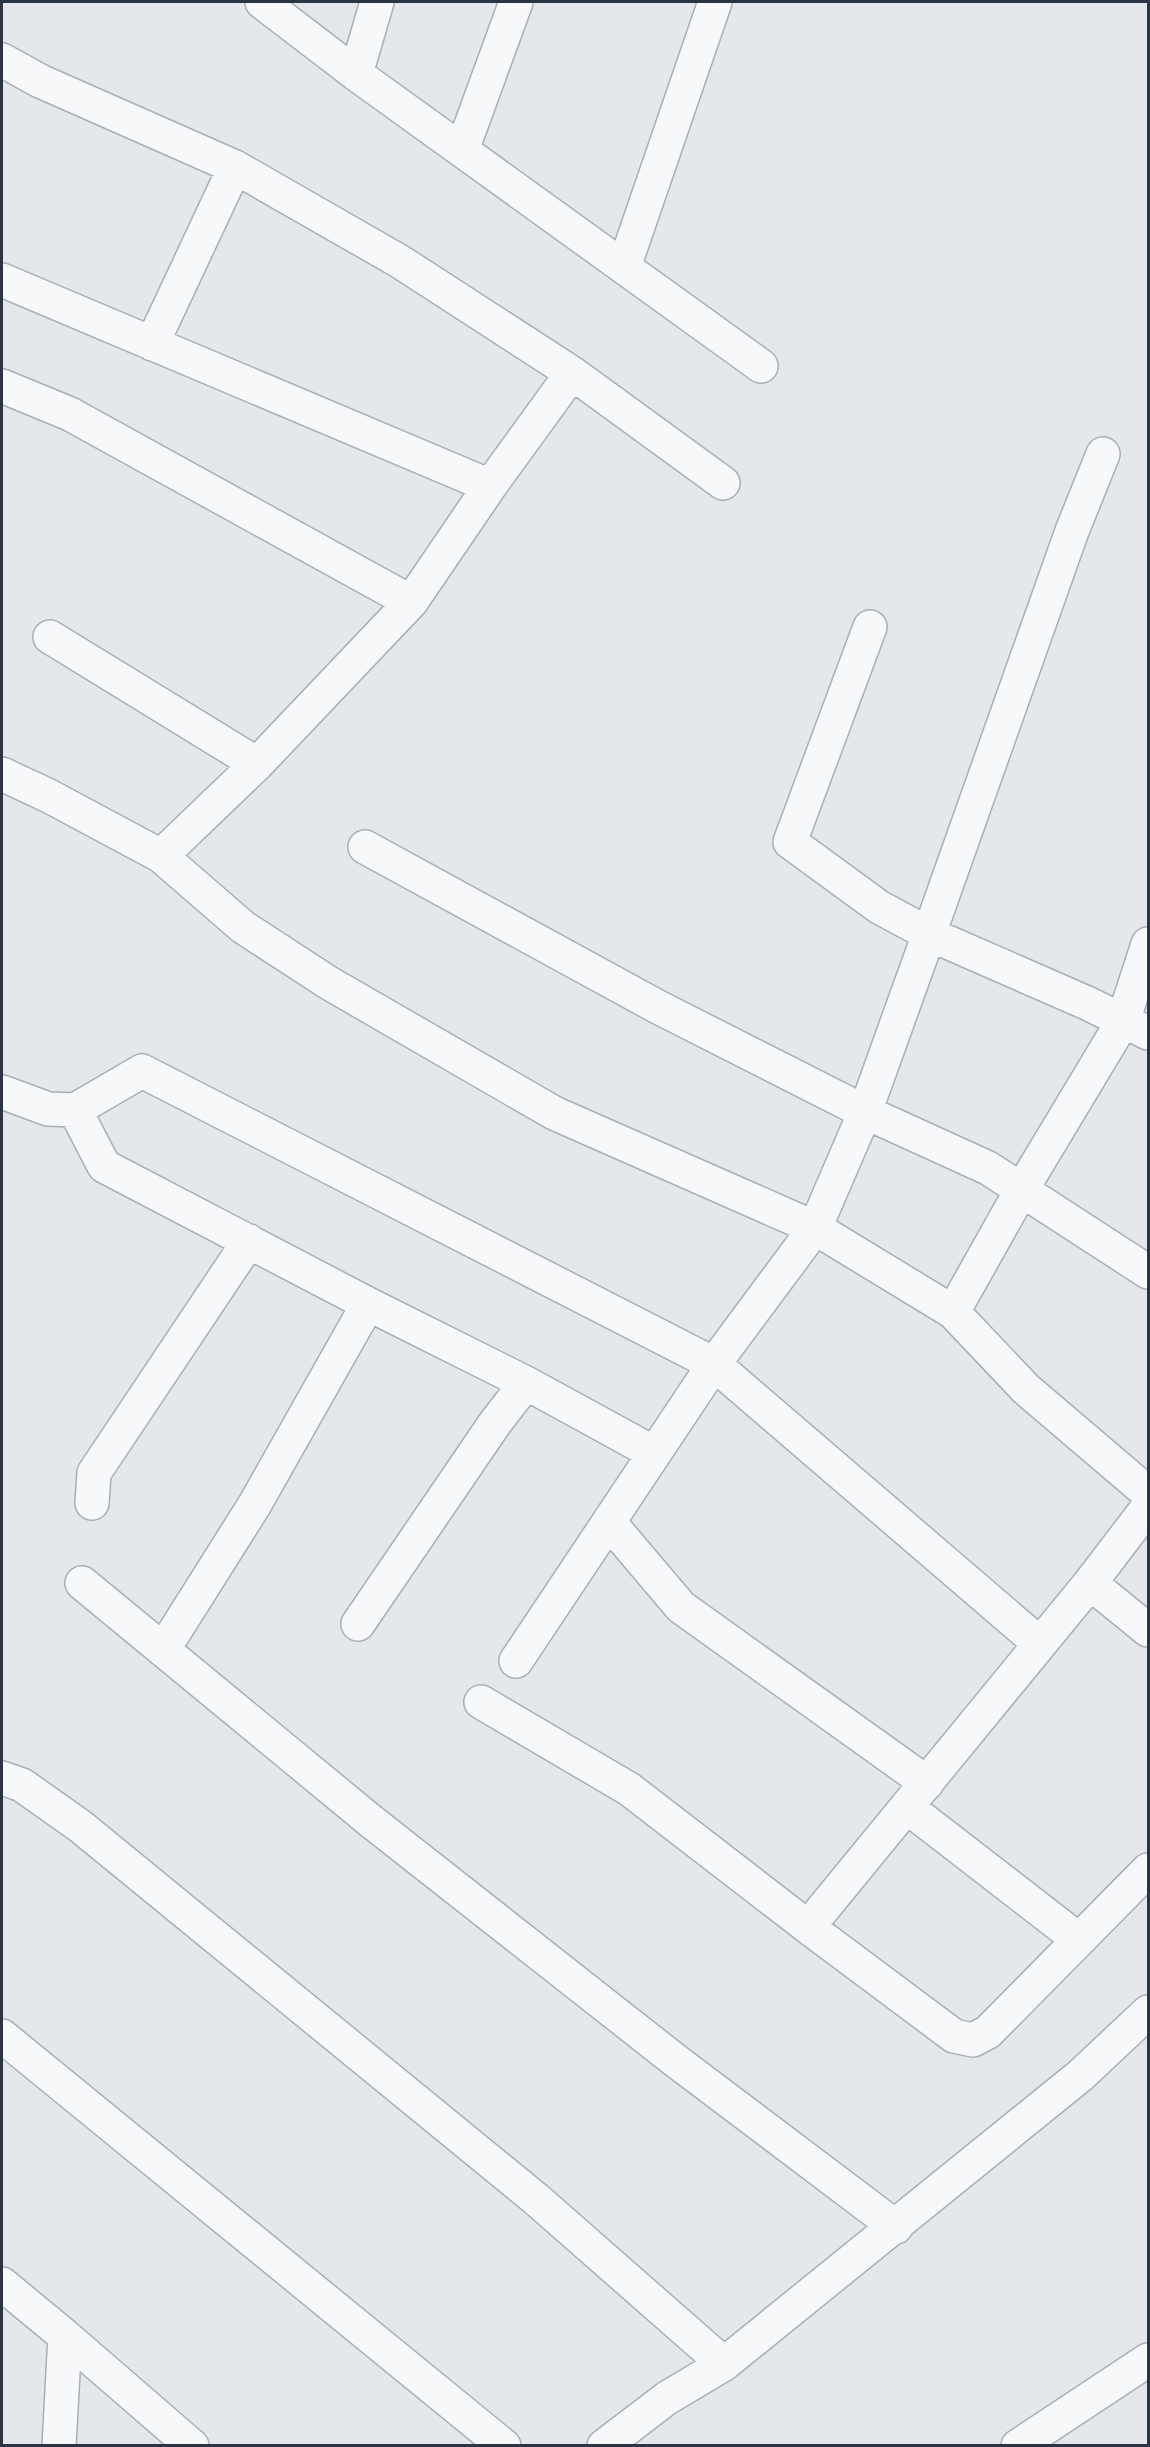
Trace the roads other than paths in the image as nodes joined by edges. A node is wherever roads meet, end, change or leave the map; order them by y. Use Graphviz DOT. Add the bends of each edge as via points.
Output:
graph roads {
  1 [pos="262,2"];
  2 [pos="377,2"];
  3 [pos="516,2"];
  4 [pos="715,2"];
  5 [pos="2,60"];
  6 [pos="356,74"];
  7 [pos="462,150"];
  8 [pos="235,166"];
  9 [pos="624,267"];
  10 [pos="2,280"];
  11 [pos="152,344"];
  12 [pos="761,366"];
  13 [pos="572,373"];
  14 [pos="2,386"];
  15 [pos="1103,453"];
  16 [pos="723,483"];
  17 [pos="489,486"];
  18 [pos="411,602"];
  19 [pos="870,627"];
  20 [pos="50,637"];
  21 [pos="257,764"];
  22 [pos="2,774"];
  23 [pos="365,847"];
  24 [pos="161,856"];
  25 [pos="929,934"];
  26 [pos="1149,944"];
  27 [pos="1136,1027"];
  28 [pos="2,1092"];
  29 [pos="75,1110"];
  30 [pos="865,1112"];
  31 [pos="1022,1190"];
  32 [pos="815,1228"];
  33 [pos="249,1241"];
  34 [pos="1149,1272"];
  35 [pos="368,1304"];
  36 [pos="953,1312"];
  37 [pos="714,1364"];
  38 [pos="526,1383"];
  39 [pos="654,1453"];
  40 [pos="1149,1493"];
  41 [pos="92,1503"];
  42 [pos="1149,1507"];
  43 [pos="609,1522"];
  44 [pos="82,1583"];
  45 [pos="1090,1583"];
  46 [pos="358,1624"];
  47 [pos="1149,1630"];
  48 [pos="1040,1644"];
  49 [pos="163,1650"];
  50 [pos="516,1661"];
  51 [pos="480,1702"];
  52 [pos="2,1778"];
  53 [pos="917,1795"];
  54 [pos="1149,1870"];
  55 [pos="808,1927"];
  56 [pos="1079,1940"];
  57 [pos="1149,2013"];
  58 [pos="2,2036"];
  59 [pos="896,2227"];
  60 [pos="2,2284"];
  61 [pos="65,2336"];
  62 [pos="1149,2360"];
  63 [pos="724,2364"];
  64 [pos="59,2445"];
  65 [pos="192,2445"];
  66 [pos="504,2445"];
  67 [pos="604,2445"];
  68 [pos="1018,2445"];
  1 -- 6 [label="street"];
  2 -- 6 [label="street"];
  3 -- 7 [label="street"];
  4 -- 9 [label="street"];
  5 -- 8 [label="street" via="40,81"];
  6 -- 7 [label="street"];
  7 -- 9 [label="street"];
  8 -- 11 [label="street"];
  8 -- 13 [label="street" via="399,261"];
  9 -- 12 [label="street"];
  10 -- 11 [label="street"];
  11 -- 17 [label="street"];
  13 -- 16 [label="street"];
  13 -- 17 [label="street"];
  14 -- 18 [label="street" via="70,414"];
  15 -- 25 [label="street"];
  17 -- 18 [label="street"];
  18 -- 21 [label="street"];
  19 -- 25 [label="street" via="790,842 879,907"];
  20 -- 21 [label="street"];
  21 -- 24 [label="street"];
  22 -- 24 [label="street"];
  23 -- 30 [label="street" via="658,1007"];
  24 -- 32 [label="street" via="243,927 329,983 554,1113"];
  25 -- 27 [label="street"];
  25 -- 30 [label="street"];
  26 -- 27 [label="street"];
  27 -- 31 [label="street"];
  28 -- 29 [label="street" via="48,1108"];
  29 -- 33 [label="street" via="104,1166"];
  29 -- 37 [label="street" via="142,1071"];
  30 -- 31 [label="street" via="988,1167"];
  30 -- 32 [label="street"];
  31 -- 34 [label="street"];
  31 -- 36 [label="street"];
  32 -- 36 [label="street"];
  32 -- 37 [label="street"];
  33 -- 35 [label="street"];
  33 -- 41 [label="street" via="94,1473"];
  35 -- 38 [label="street"];
  35 -- 49 [label="street" via="255,1504"];
  36 -- 40 [label="street" via="1026,1389"];
  37 -- 39 [label="street"];
  37 -- 48 [label="street"];
  38 -- 39 [label="street"];
  38 -- 46 [label="street"];
  39 -- 43 [label="street"];
  42 -- 45 [label="street"];
  43 -- 50 [label="street"];
  43 -- 53 [label="street" via="681,1607"];
  44 -- 49 [label="street"];
  45 -- 47 [label="street"];
  45 -- 48 [label="street"];
  48 -- 53 [label="street"];
  49 -- 59 [label="street" via="409,1851 676,2061"];
  51 -- 55 [label="street" via="629,1789"];
  52 -- 63 [label="street" via="22,1785 80,1826 536,2199"];
  53 -- 55 [label="street"];
  53 -- 56 [label="street"];
  54 -- 56 [label="street"];
  55 -- 56 [label="street" via="954,2036 973,2040 988,2032"];
  57 -- 59 [label="street" via="1081,2075"];
  58 -- 66 [label="street"];
  59 -- 63 [label="street"];
  60 -- 61 [label="street"];
  61 -- 64 [label="street"];
  61 -- 65 [label="street"];
  62 -- 68 [label="street"];
  63 -- 67 [label="street" via="667,2398"];
}
